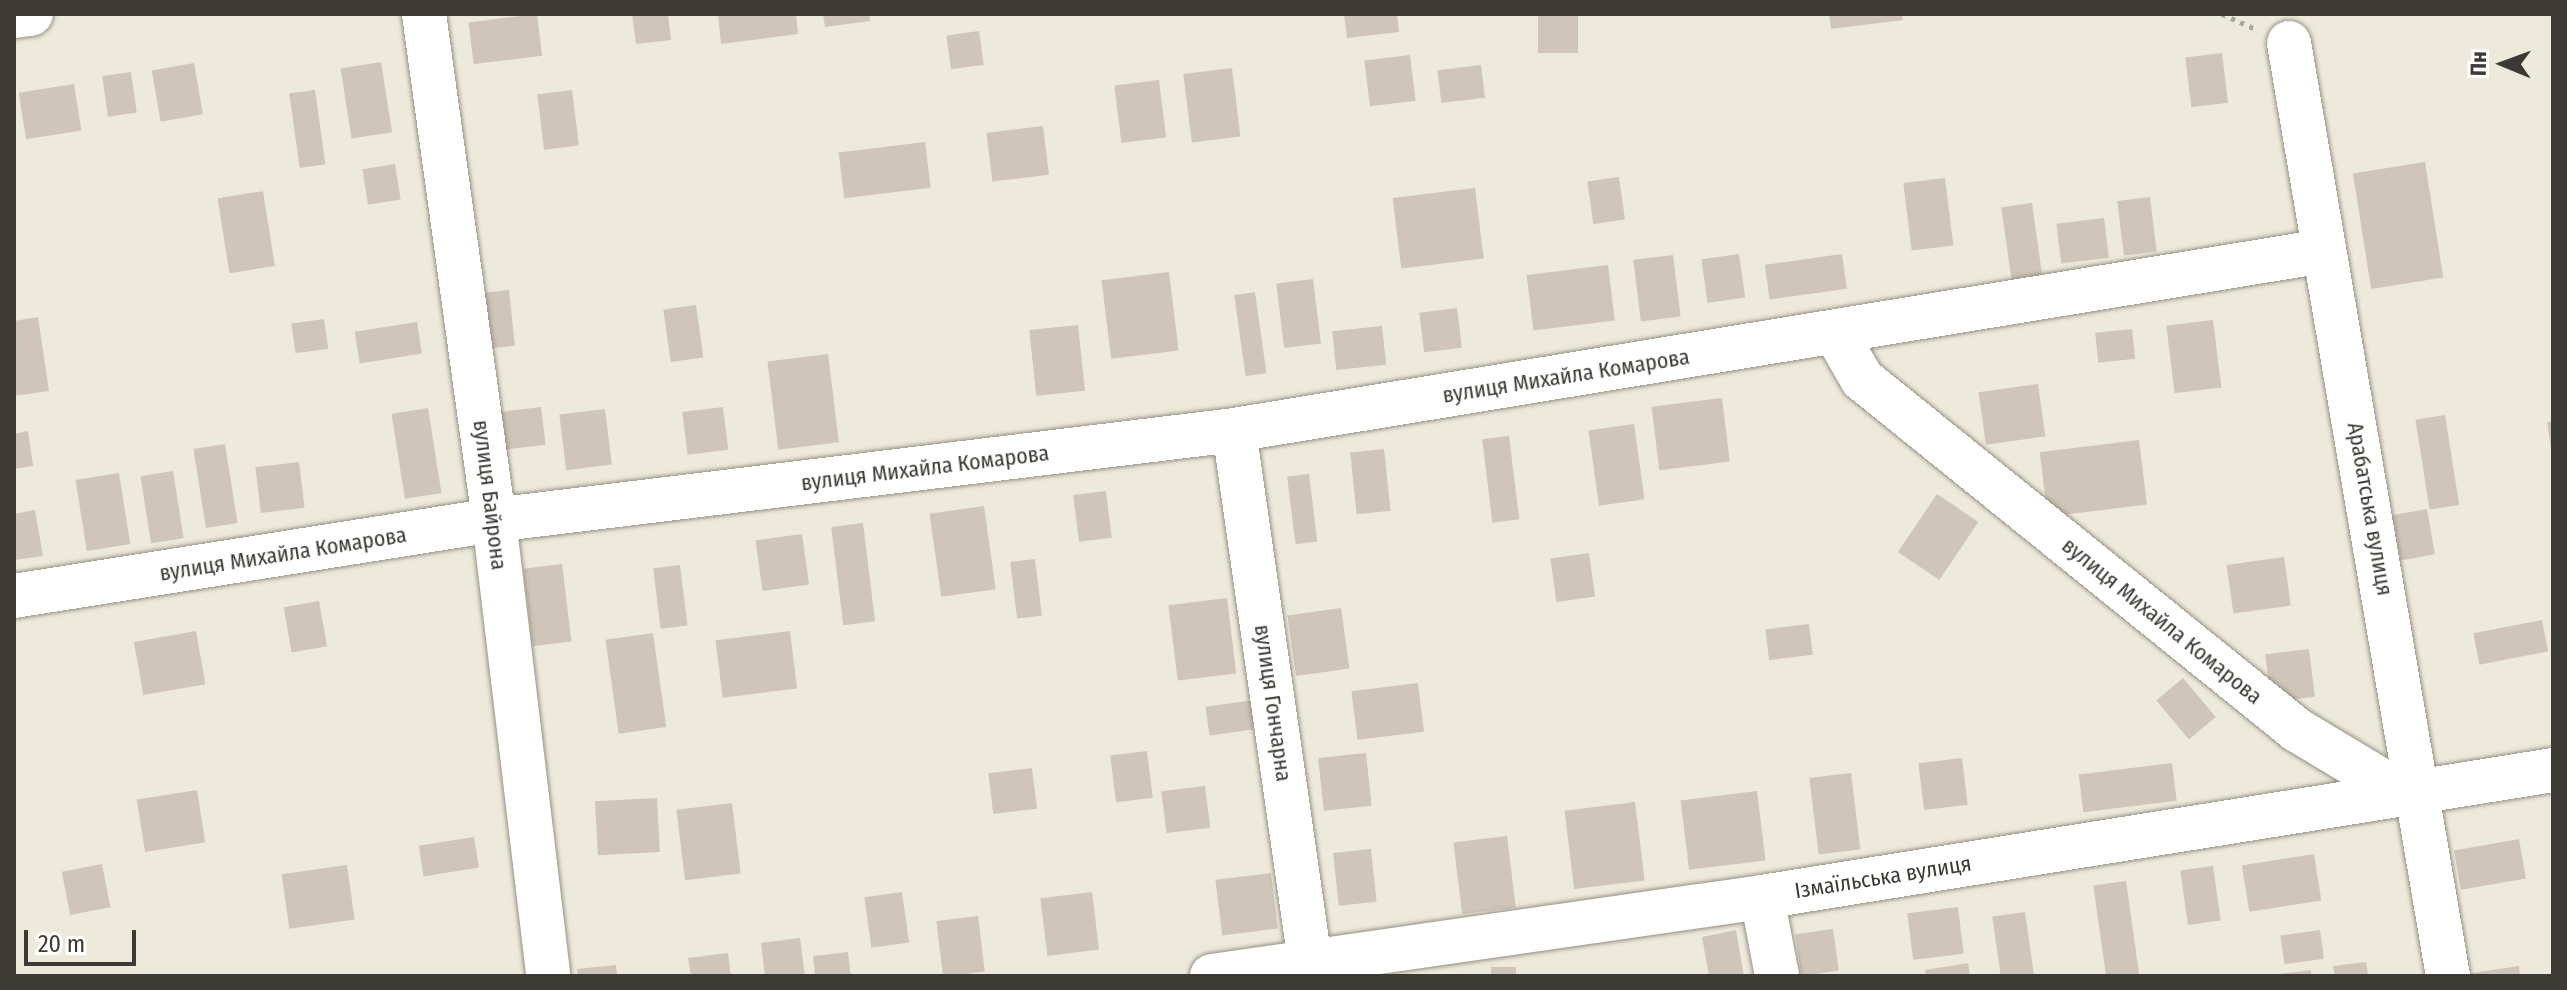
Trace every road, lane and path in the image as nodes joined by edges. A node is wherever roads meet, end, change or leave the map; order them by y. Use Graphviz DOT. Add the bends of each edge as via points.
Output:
graph roads {
  1 [pos="31,14"];
  2 [pos="424,14"];
  3 [pos="14,16"];
  4 [pos="2289,43"];
  5 [pos="2324,251"];
  6 [pos="1835,332"];
  7 [pos="1234,430"];
  8 [pos="494,520"];
  9 [pos="14,596"];
  10 [pos="2553,770"];
  11 [pos="2411,792"];
  12 [pos="1762,897"];
  13 [pos="1311,970"];
  14 [pos="548,976"];
  15 [pos="1212,976"];
  16 [pos="1777,976"];
  17 [pos="2448,976"];
  1 -- 3 [label="street"];
  2 -- 8 [label="street, вулиця Байрона"];
  4 -- 5 [label="street, Арабатська вулиця"];
  5 -- 6 [label="street, вулиця Михайла Комарова"];
  5 -- 11 [label="street, Арабатська вулиця"];
  6 -- 7 [label="street, вулиця Михайла Комарова"];
  6 -- 11 [label="street, вулиця Михайла Комарова" via="1862,379 2297,730"];
  7 -- 8 [label="street, вулиця Михайла Комарова"];
  7 -- 13 [label="street, вулиця Гончарна"];
  8 -- 9 [label="street, вулиця Михайла Комарова"];
  8 -- 14 [label="street, вулиця Байрона"];
  10 -- 11 [label="street, Ізмаїльська вулиця"];
  11 -- 12 [label="street, Ізмаїльська вулиця"];
  11 -- 17 [label="street, Арабатська вулиця"];
  12 -- 13 [label="street, Ізмаїльська вулиця"];
  12 -- 16 [label="street"];
  13 -- 15 [label="street, Ізмаїльська вулиця"];
}
